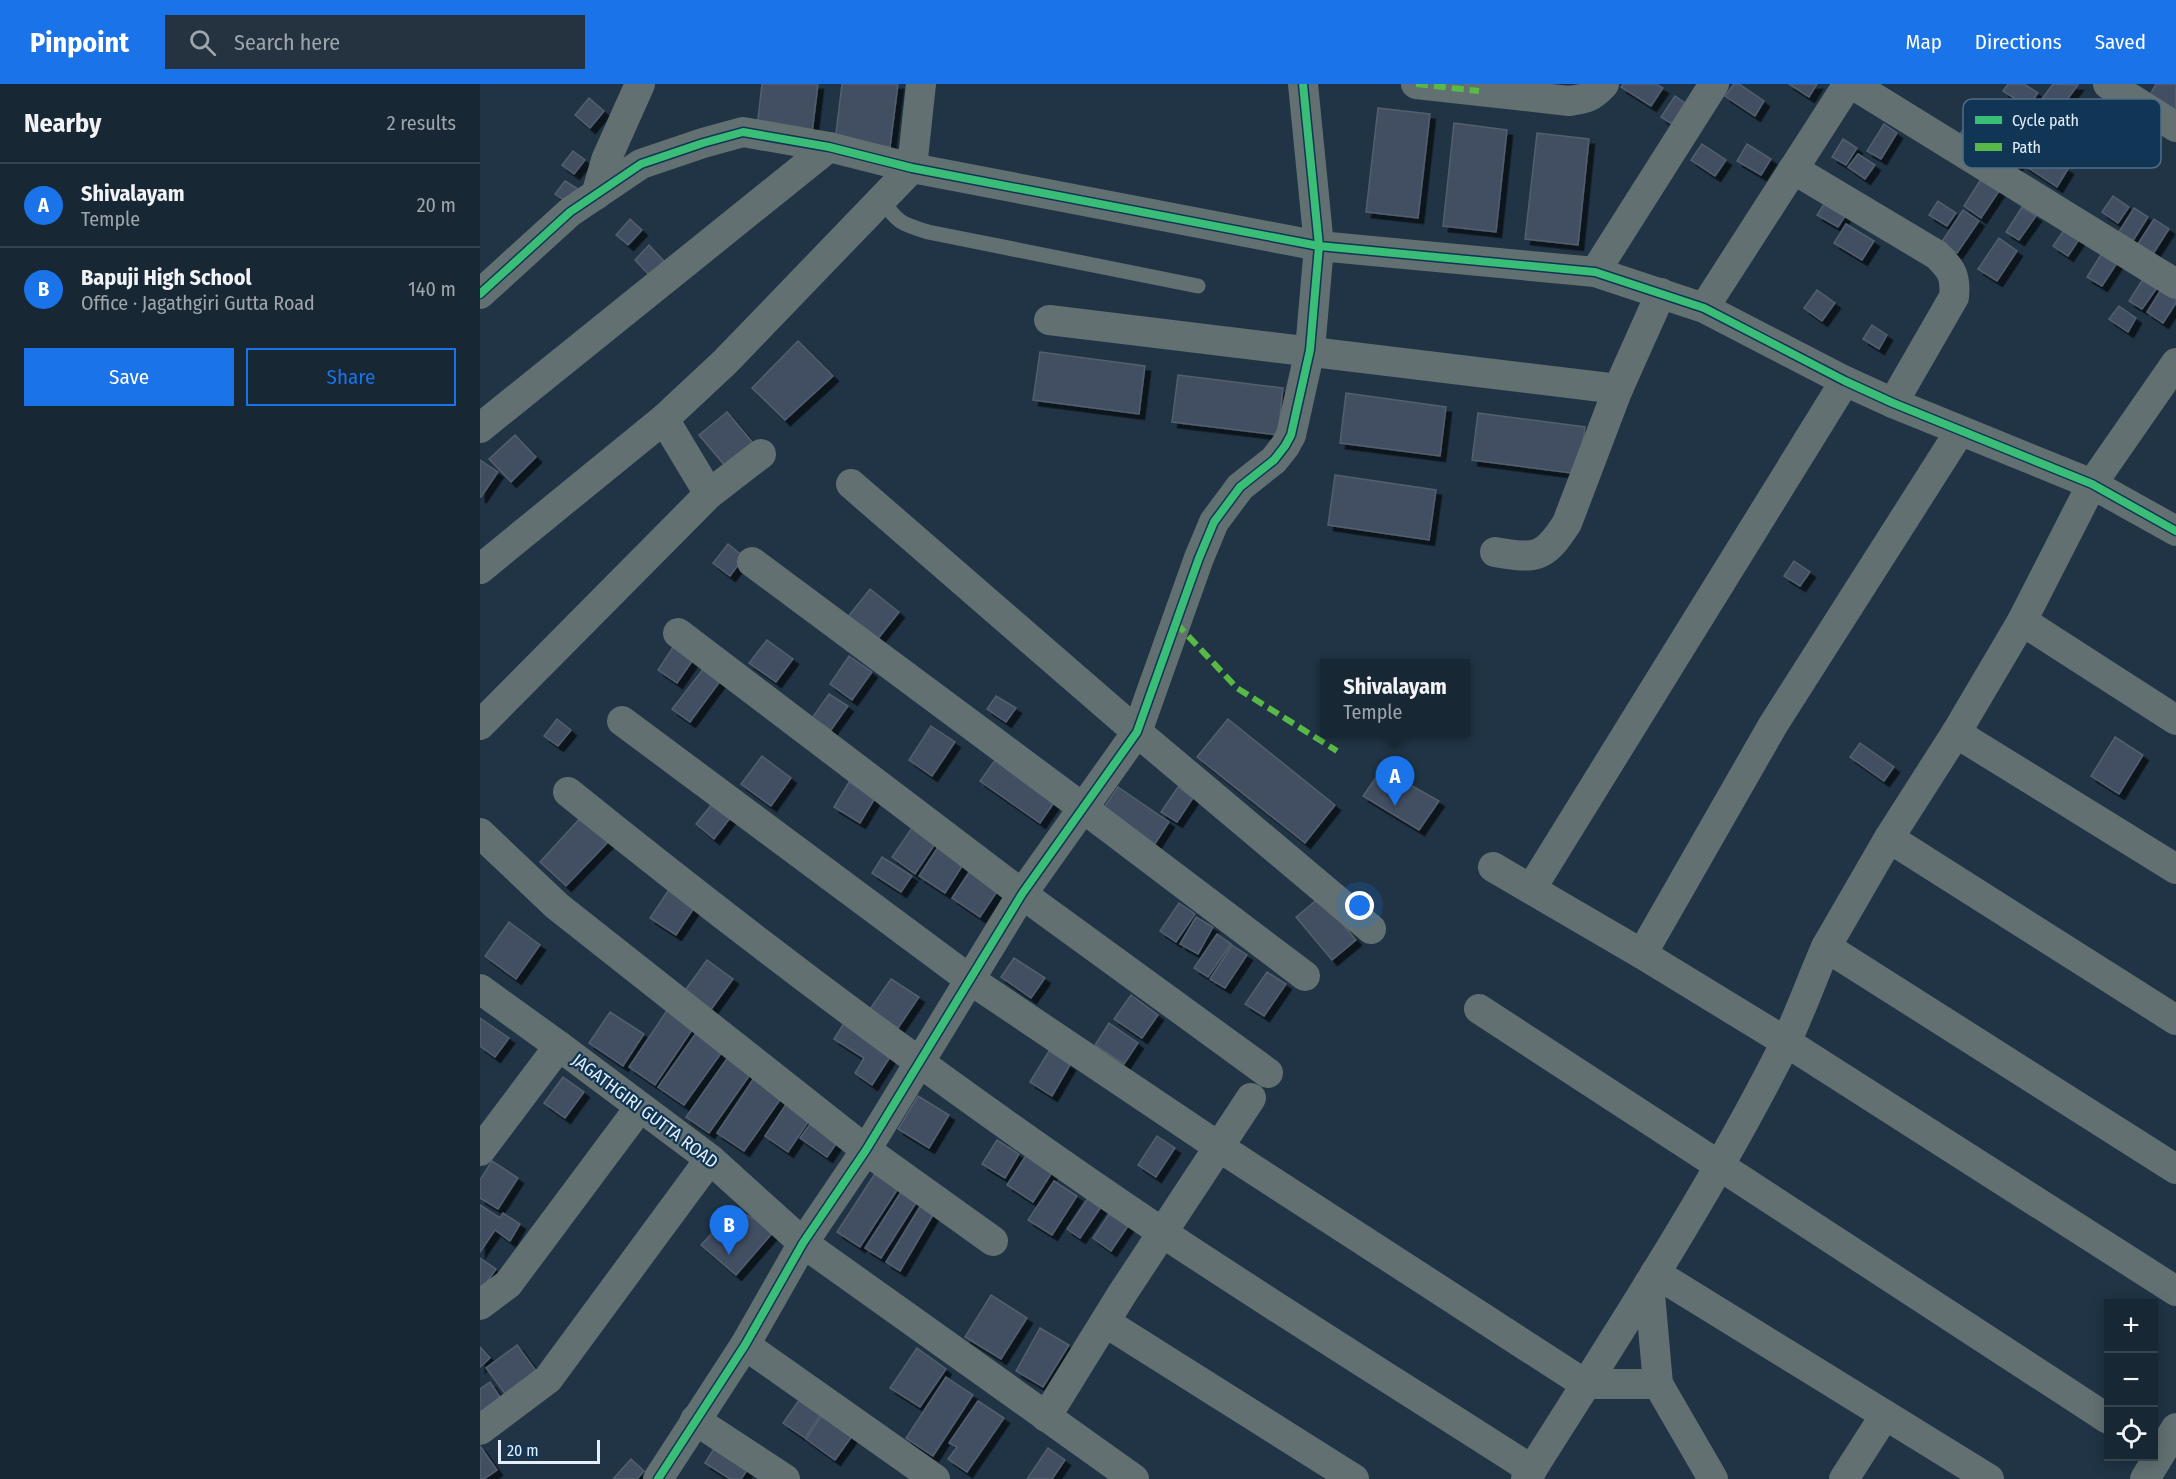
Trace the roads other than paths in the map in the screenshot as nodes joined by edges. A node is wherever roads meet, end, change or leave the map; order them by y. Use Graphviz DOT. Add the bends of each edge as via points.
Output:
graph roads {
  1 [pos="640,84"];
  2 [pos="921,84"];
  3 [pos="1303,84"];
  4 [pos="1416,84"];
  5 [pos="1604,84"];
  6 [pos="1714,84"];
  7 [pos="1850,84"];
  8 [pos="2108,84"];
  9 [pos="1480,88"];
  10 [pos="2132,99"];
  11 [pos="2161,118"];
  12 [pos="2176,127"];
  13 [pos="829,147"];
  14 [pos="1963,153"];
  15 [pos="912,168"];
  16 [pos="1987,168"];
  17 [pos="1793,169"];
  18 [pos="596,195"];
  19 [pos="882,199"];
  20 [pos="1319,246"];
  21 [pos="1595,272"];
  22 [pos="2176,284"];
  23 [pos="1198,286"];
  24 [pos="1661,293"];
  25 [pos="480,294"];
  26 [pos="1704,308"];
  27 [pos="1049,320"];
  28 [pos="1310,350"];
  29 [pos="2176,363"];
  30 [pos="1845,381"];
  31 [pos="1618,389"];
  32 [pos="1893,403"];
  33 [pos="664,420"];
  34 [pos="480,428"];
  35 [pos="1960,431"];
  36 [pos="761,454"];
  37 [pos="851,484"];
  38 [pos="2092,484"];
  39 [pos="709,494"];
  40 [pos="2176,531"];
  41 [pos="1495,552"];
  42 [pos="752,562"];
  43 [pos="480,569"];
  44 [pos="2022,621"];
  45 [pos="678,633"];
  46 [pos="2176,720"];
  47 [pos="622,721"];
  48 [pos="480,725"];
  49 [pos="1137,732"];
  50 [pos="1956,733"];
  51 [pos="568,792"];
  52 [pos="1083,808"];
  53 [pos="480,833"];
  54 [pos="1889,838"];
  55 [pos="1492,867"];
  56 [pos="2176,869"];
  57 [pos="1532,889"];
  58 [pos="1022,894"];
  59 [pos="1371,929"];
  60 [pos="1826,947"];
  61 [pos="1642,954"];
  62 [pos="1305,976"];
  63 [pos="969,979"];
  64 [pos="481,991"];
  65 [pos="1479,1009"];
  66 [pos="2176,1020"];
  67 [pos="1786,1042"];
  68 [pos="560,1046"];
  69 [pos="919,1062"];
  70 [pos="1268,1073"];
  71 [pos="1251,1098"];
  72 [pos="640,1107"];
  73 [pos="1219,1146"];
  74 [pos="866,1150"];
  75 [pos="480,1151"];
  76 [pos="710,1159"];
  77 [pos="1719,1166"];
  78 [pos="2176,1169"];
  79 [pos="1163,1232"];
  80 [pos="993,1241"];
  81 [pos="803,1243"];
  82 [pos="1652,1278"];
  83 [pos="2176,1291"];
  84 [pos="480,1305"];
  85 [pos="1105,1322"];
  86 [pos="745,1345"];
  87 [pos="1586,1384"];
  88 [pos="1658,1384"];
  89 [pos="1885,1414"];
  90 [pos="2104,1416"];
  91 [pos="1046,1417"];
  92 [pos="695,1420"];
  93 [pos="480,1430"];
  94 [pos="2167,1448"];
  95 [pos="1116,1474"];
  96 [pos="1529,1475"];
  97 [pos="658,1479"];
  98 [pos="785,1479"];
  99 [pos="935,1479"];
  100 [pos="1354,1479"];
  101 [pos="1713,1479"];
  102 [pos="1844,1479"];
  103 [pos="1989,1479"];
  104 [pos="2145,1479"];
  1 -- 18 [label="street" via="606,160"];
  2 -- 15 [label="street"];
  3 -- 20 [label="street"];
  4 -- 9 [label="street"];
  5 -- 9 [label="street" via="1584,100 1569,101"];
  6 -- 21 [label="street"];
  7 -- 14 [label="street"];
  7 -- 17 [label="street"];
  8 -- 10 [label="street"];
  11 -- 12 [label="street"];
  13 -- 15 [label="street"];
  13 -- 18 [label="street" via="743,132 641,164"];
  13 -- 34 [label="street"];
  15 -- 19 [label="street"];
  15 -- 20 [label="street"];
  16 -- 22 [label="street"];
  17 -- 26 [label="street"];
  17 -- 32 [label="street" via="1936,255 1956,281 1954,297"];
  18 -- 25 [label="street" via="570,212"];
  19 -- 23 [label="lane" via="902,224 928,232"];
  19 -- 33 [label="street"];
  20 -- 21 [label="street"];
  20 -- 28 [label="street"];
  21 -- 24 [label="street"];
  24 -- 26 [label="street"];
  24 -- 31 [label="street"];
  26 -- 30 [label="street"];
  27 -- 28 [label="street"];
  28 -- 31 [label="street"];
  28 -- 49 [label="street" via="1291,435 1274,460 1240,487 1214,522"];
  29 -- 38 [label="street"];
  30 -- 32 [label="street"];
  30 -- 57 [label="street"];
  31 -- 41 [label="street" via="1567,523 1554,543 1539,555"];
  32 -- 35 [label="street"];
  33 -- 39 [label="street"];
  33 -- 43 [label="street"];
  35 -- 38 [label="street"];
  35 -- 61 [label="street" via="1773,725"];
  36 -- 39 [label="street"];
  37 -- 49 [label="street"];
  38 -- 40 [label="street"];
  38 -- 44 [label="street"];
  39 -- 48 [label="street"];
  42 -- 52 [label="street"];
  44 -- 46 [label="street"];
  44 -- 50 [label="street"];
  45 -- 58 [label="street"];
  47 -- 63 [label="street"];
  49 -- 52 [label="street"];
  49 -- 59 [label="street"];
  50 -- 54 [label="street"];
  50 -- 56 [label="street"];
  51 -- 69 [label="street"];
  52 -- 58 [label="street"];
  52 -- 62 [label="street"];
  53 -- 74 [label="street" via="557,906"];
  54 -- 60 [label="street"];
  54 -- 66 [label="street"];
  55 -- 57 [label="street"];
  57 -- 61 [label="street"];
  58 -- 63 [label="street"];
  58 -- 70 [label="street"];
  60 -- 67 [label="street"];
  60 -- 78 [label="street"];
  61 -- 67 [label="street"];
  63 -- 69 [label="street"];
  63 -- 73 [label="street"];
  64 -- 68 [label="street, JAGATHGIRI GUTTA ROAD"];
  65 -- 77 [label="street"];
  67 -- 77 [label="street"];
  67 -- 83 [label="street"];
  68 -- 72 [label="street, JAGATHGIRI GUTTA ROAD"];
  68 -- 75 [label="street"];
  69 -- 74 [label="street"];
  69 -- 79 [label="street"];
  71 -- 73 [label="street"];
  72 -- 76 [label="street, JAGATHGIRI GUTTA ROAD"];
  72 -- 84 [label="street" via="507,1284"];
  73 -- 79 [label="street"];
  73 -- 87 [label="street"];
  74 -- 80 [label="street"];
  74 -- 81 [label="street"];
  76 -- 81 [label="street, JAGATHGIRI GUTTA ROAD"];
  76 -- 93 [label="street" via="548,1379"];
  77 -- 82 [label="street"];
  77 -- 90 [label="street"];
  79 -- 85 [label="street"];
  79 -- 96 [label="street"];
  81 -- 86 [label="street"];
  81 -- 91 [label="street, JAGATHGIRI GUTTA ROAD"];
  82 -- 87 [label="street"];
  82 -- 88 [label="street"];
  82 -- 89 [label="street"];
  85 -- 91 [label="street"];
  85 -- 100 [label="street"];
  86 -- 92 [label="street"];
  86 -- 99 [label="street"];
  87 -- 88 [label="street"];
  87 -- 96 [label="street"];
  88 -- 101 [label="street"];
  89 -- 102 [label="street"];
  89 -- 103 [label="street"];
  91 -- 95 [label="street, JAGATHGIRI GUTTA ROAD"];
  92 -- 97 [label="street"];
  92 -- 98 [label="street"];
  94 -- 104 [label="street"];
}
